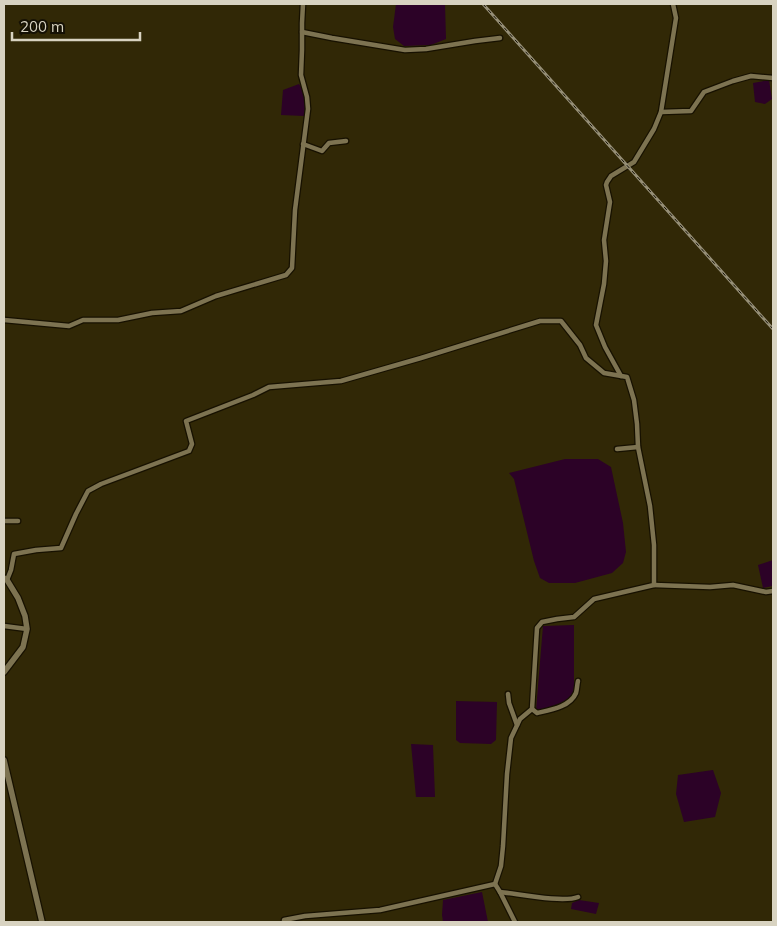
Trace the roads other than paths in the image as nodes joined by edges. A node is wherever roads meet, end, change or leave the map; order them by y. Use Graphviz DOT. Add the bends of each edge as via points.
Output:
graph roads {
  1 [pos="303,4"];
  2 [pos="673,4"];
  3 [pos="302,32"];
  4 [pos="500,38"];
  5 [pos="773,78"];
  6 [pos="661,112"];
  7 [pos="346,141"];
  8 [pos="303,144"];
  9 [pos="4,320"];
  10 [pos="621,376"];
  11 [pos="638,447"];
  12 [pos="617,449"];
  13 [pos="18,521"];
  14 [pos="4,522"];
  15 [pos="5,579"];
  16 [pos="654,585"];
  17 [pos="773,591"];
  18 [pos="4,626"];
  19 [pos="27,629"];
  20 [pos="4,672"];
  21 [pos="578,681"];
  22 [pos="508,694"];
  23 [pos="532,709"];
  24 [pos="517,725"];
  25 [pos="4,760"];
  26 [pos="495,884"];
  27 [pos="500,892"];
  28 [pos="578,897"];
  29 [pos="42,922"];
  30 [pos="284,922"];
  31 [pos="515,922"];
  1 -- 3 [label="street"];
  2 -- 6 [label="street" via="676,18"];
  3 -- 4 [label="street" via="405,50"];
  3 -- 8 [label="street" via="300,75 308,110"];
  5 -- 6 [label="street" via="751,76 733,81 704,92 691,111"];
  6 -- 10 [label="street" via="634,162 611,176 606,185 610,202 604,240 606,261 596,325"];
  7 -- 8 [label="street" via="329,143 322,151"];
  8 -- 9 [label="street" via="292,268 286,275 216,296 181,311 118,320 83,320 69,326"];
  10 -- 11 [label="street" via="627,377 634,400"];
  10 -- 15 [label="street" via="604,373 586,358 561,321 540,320 341,381 269,387 186,421 192,444 189,451 88,491 61,548 14,554 11,570"];
  11 -- 12 [label="street"];
  11 -- 16 [label="street" via="650,506"];
  13 -- 14 [label="street"];
  15 -- 19 [label="street" via="26,616"];
  16 -- 17 [label="street" via="733,585"];
  16 -- 23 [label="street" via="594,600 574,617 542,622 537,628"];
  18 -- 19 [label="street"];
  19 -- 20 [label="street" via="23,647"];
  21 -- 23 [label="street" via="571,701 537,713"];
  22 -- 24 [label="street"];
  23 -- 24 [label="street"];
  24 -- 26 [label="street" via="511,738 501,866"];
  25 -- 29 [label="street"];
  26 -- 27 [label="street"];
  26 -- 30 [label="street" via="380,910 304,916"];
  27 -- 28 [label="street" via="561,899"];
  27 -- 31 [label="street"];
}
